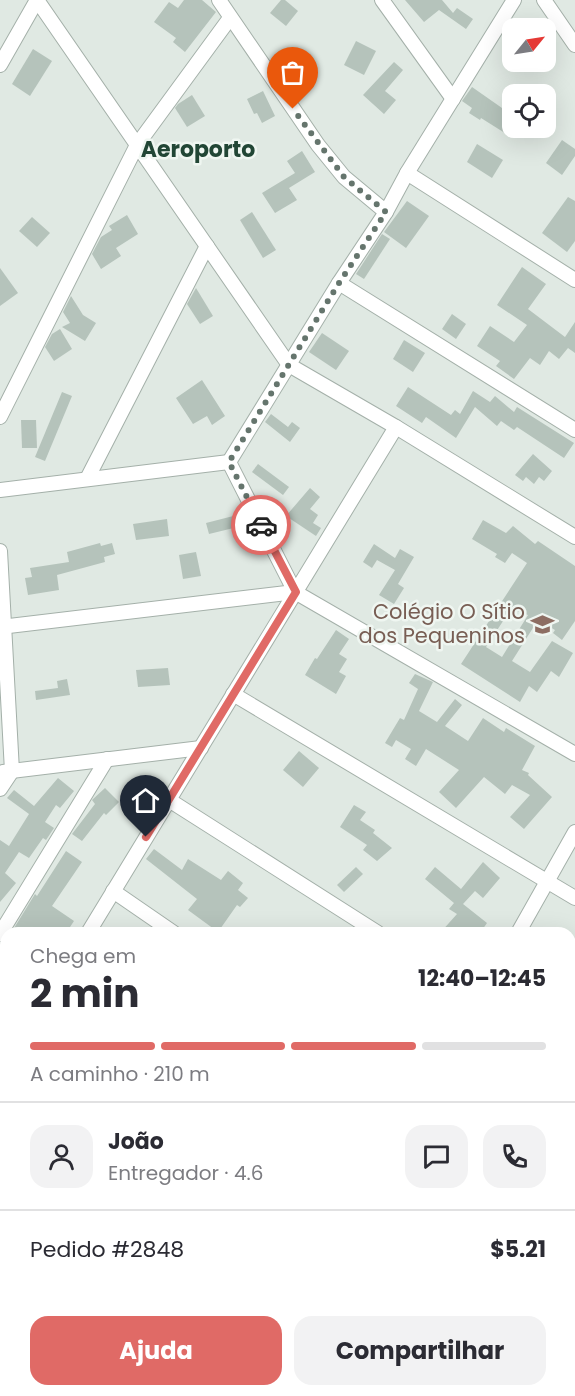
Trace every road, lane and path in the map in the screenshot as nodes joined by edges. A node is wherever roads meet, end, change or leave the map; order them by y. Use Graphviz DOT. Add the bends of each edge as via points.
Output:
graph roads {
  1 [pos="37,0"];
  2 [pos="219,0"];
  3 [pos="382,0"];
  4 [pos="514,0"];
  5 [pos="544,0"];
  6 [pos="230,18"];
  7 [pos="575,45"];
  8 [pos="0,65"];
  9 [pos="453,99"];
  10 [pos="137,145"];
  11 [pos="407,173"];
  12 [pos="386,212"];
  13 [pos="207,246"];
  14 [pos="573,275"];
  15 [pos="339,283"];
  16 [pos="289,365"];
  17 [pos="0,417"];
  18 [pos="396,427"];
  19 [pos="575,430"];
  20 [pos="229,462"];
  21 [pos="87,479"];
  22 [pos="0,490"];
  23 [pos="575,537"];
  24 [pos="0,551"];
  25 [pos="296,592"];
  26 [pos="2,627"];
  27 [pos="234,694"];
  28 [pos="201,747"];
  29 [pos="575,754"];
  30 [pos="106,759"];
  31 [pos="6,771"];
  32 [pos="0,789"];
  33 [pos="169,800"];
  34 [pos="575,832"];
  35 [pos="547,881"];
  36 [pos="113,891"];
  37 [pos="575,898"];
  38 [pos="4,927"];
  39 [pos="92,927"];
  40 [pos="165,927"];
  41 [pos="369,927"];
  42 [pos="521,927"];
  1 -- 8 [label="street"];
  1 -- 10 [label="street"];
  2 -- 6 [label="street"];
  3 -- 9 [label="street"];
  4 -- 9 [label="street"];
  5 -- 7 [label="street"];
  6 -- 10 [label="street"];
  6 -- 12 [label="street" via="318,145 344,177"];
  9 -- 11 [label="street"];
  10 -- 13 [label="street"];
  10 -- 17 [label="street"];
  11 -- 12 [label="street"];
  11 -- 14 [label="street"];
  12 -- 15 [label="street"];
  13 -- 16 [label="street"];
  13 -- 21 [label="street"];
  15 -- 16 [label="street"];
  15 -- 19 [label="street"];
  16 -- 18 [label="street"];
  16 -- 20 [label="street"];
  18 -- 23 [label="street"];
  18 -- 25 [label="street"];
  20 -- 21 [label="street"];
  20 -- 25 [label="street"];
  21 -- 22 [label="street"];
  24 -- 26 [label="street"];
  25 -- 26 [label="street"];
  25 -- 27 [label="street"];
  25 -- 29 [label="street"];
  26 -- 31 [label="street"];
  27 -- 28 [label="street"];
  27 -- 35 [label="street"];
  28 -- 30 [label="street"];
  28 -- 33 [label="street"];
  30 -- 31 [label="street"];
  30 -- 38 [label="street"];
  31 -- 32 [label="street"];
  33 -- 36 [label="street"];
  33 -- 41 [label="street"];
  34 -- 35 [label="street"];
  35 -- 37 [label="street"];
  35 -- 42 [label="street"];
  36 -- 39 [label="street"];
  36 -- 40 [label="street"];
}
